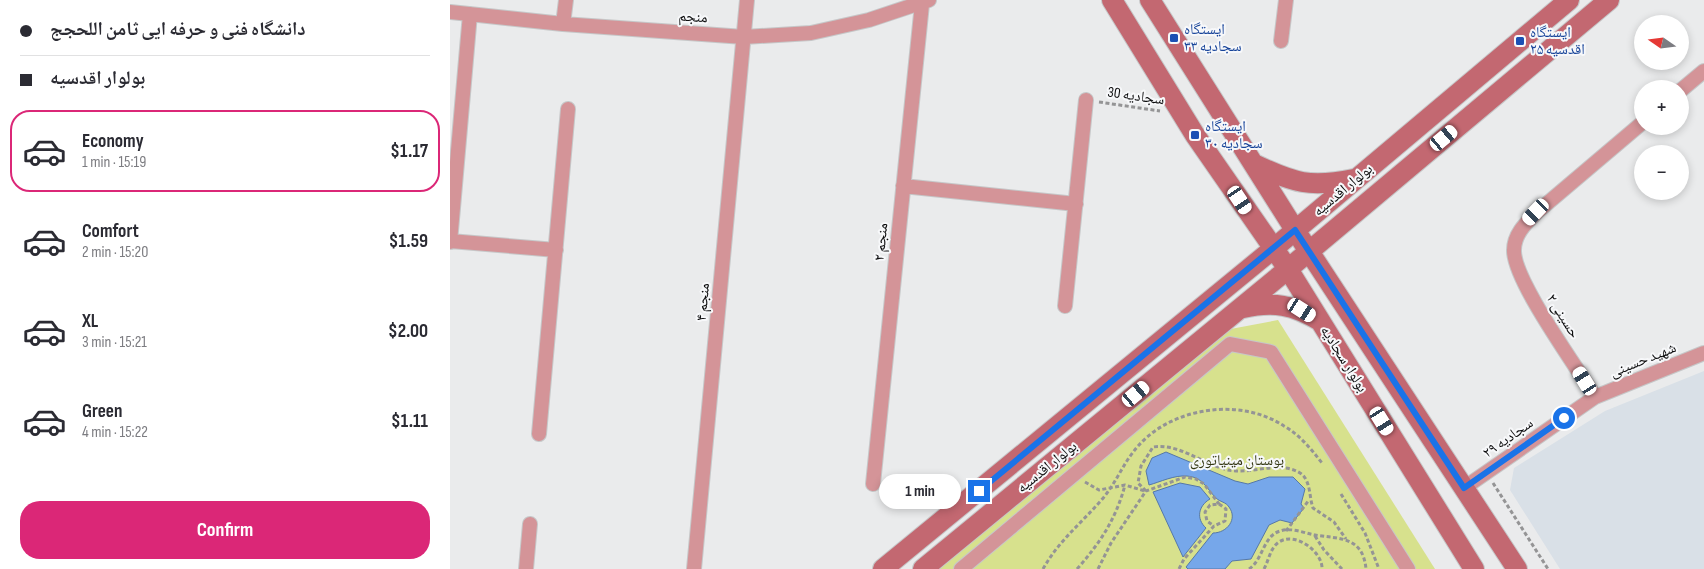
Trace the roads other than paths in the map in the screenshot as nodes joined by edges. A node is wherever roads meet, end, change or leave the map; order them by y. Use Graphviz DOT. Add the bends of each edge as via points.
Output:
graph roads {
  1 [pos="566,0"];
  2 [pos="747,0"];
  3 [pos="1112,0"];
  4 [pos="1150,0"];
  5 [pos="1286,0"];
  6 [pos="1569,0"];
  7 [pos="1609,0"];
  8 [pos="926,2"];
  9 [pos="450,12"];
  10 [pos="470,14"];
  11 [pos="564,24"];
  12 [pos="744,37"];
  13 [pos="1281,41"];
  14 [pos="1704,71"];
  15 [pos="1689,84"];
  16 [pos="1086,100"];
  17 [pos="568,109"];
  18 [pos="1634,130"];
  19 [pos="1254,164"];
  20 [pos="1356,179"];
  21 [pos="903,186"];
  22 [pos="1076,204"];
  23 [pos="1295,230"];
  24 [pos="450,242"];
  25 [pos="1273,248"];
  26 [pos="556,250"];
  27 [pos="1310,251"];
  28 [pos="1288,270"];
  29 [pos="1065,306"];
  30 [pos="1241,308"];
  31 [pos="1320,322"];
  32 [pos="1704,353"];
  33 [pos="1595,397"];
  34 [pos="539,434"];
  35 [pos="872,484"];
  36 [pos="1464,488"];
  37 [pos="530,524"];
  38 [pos="526,569"];
  39 [pos="694,569"];
  40 [pos="883,569"];
  41 [pos="924,569"];
  42 [pos="960,569"];
  43 [pos="1408,569"];
  44 [pos="1474,569"];
  45 [pos="1517,569"];
  1 -- 11 [label="street"];
  2 -- 12 [label="street, منجم ۴"];
  3 -- 25 [label="main road, بولوار سجادیه" via="1183,114"];
  4 -- 19 [label="main road, بولوار سجادیه"];
  5 -- 13 [label="street"];
  6 -- 20 [label="main road, بولوار اقدسیه"];
  7 -- 27 [label="main road, بولوار اقدسیه"];
  8 -- 12 [label="street, منجم" via="869,20 811,33"];
  8 -- 21 [label="street, منجم ۲"];
  9 -- 10 [label="street, منجم"];
  10 -- 11 [label="street, منجم"];
  10 -- 24 [label="street"];
  11 -- 12 [label="street, منجم"];
  12 -- 39 [label="street, منجم ۴"];
  14 -- 15 [label="street"];
  16 -- 22 [label="street"];
  17 -- 26 [label="street"];
  18 -- 33 [label="street, حسینی ۲" via="1536,212 1521,228 1514,248 1515,266 1526,288"];
  19 -- 20 [label="main road" via="1306,184"];
  19 -- 23 [label="main road, بولوار سجادیه"];
  20 -- 23 [label="main road, بولوار اقدسیه"];
  21 -- 22 [label="street"];
  21 -- 35 [label="street, منجم ۲"];
  22 -- 29 [label="street"];
  23 -- 25 [label="main road, بولوار اقدسیه"];
  23 -- 27 [label="main road, بولوار سجادیه"];
  24 -- 26 [label="street"];
  25 -- 28 [label="main road, بولوار سجادیه"];
  25 -- 40 [label="main road, بولوار اقدسیه"];
  26 -- 34 [label="street"];
  27 -- 28 [label="main road, بولوار اقدسیه"];
  27 -- 36 [label="main road, بولوار سجادیه"];
  28 -- 30 [label="main road, بولوار اقدسیه"];
  28 -- 31 [label="main road, بولوار سجادیه"];
  30 -- 31 [label="main road" via="1279,304 1302,310"];
  30 -- 41 [label="main road, بولوار اقدسیه"];
  31 -- 44 [label="main road, بولوار سجادیه"];
  32 -- 33 [label="street, شهید حسینی"];
  33 -- 36 [label="street, سجادیه ۲۹"];
  36 -- 45 [label="main road, بولوار سجادیه"];
  37 -- 38 [label="street"];
  42 -- 43 [label="street" via="1230,344 1271,352"];
}
